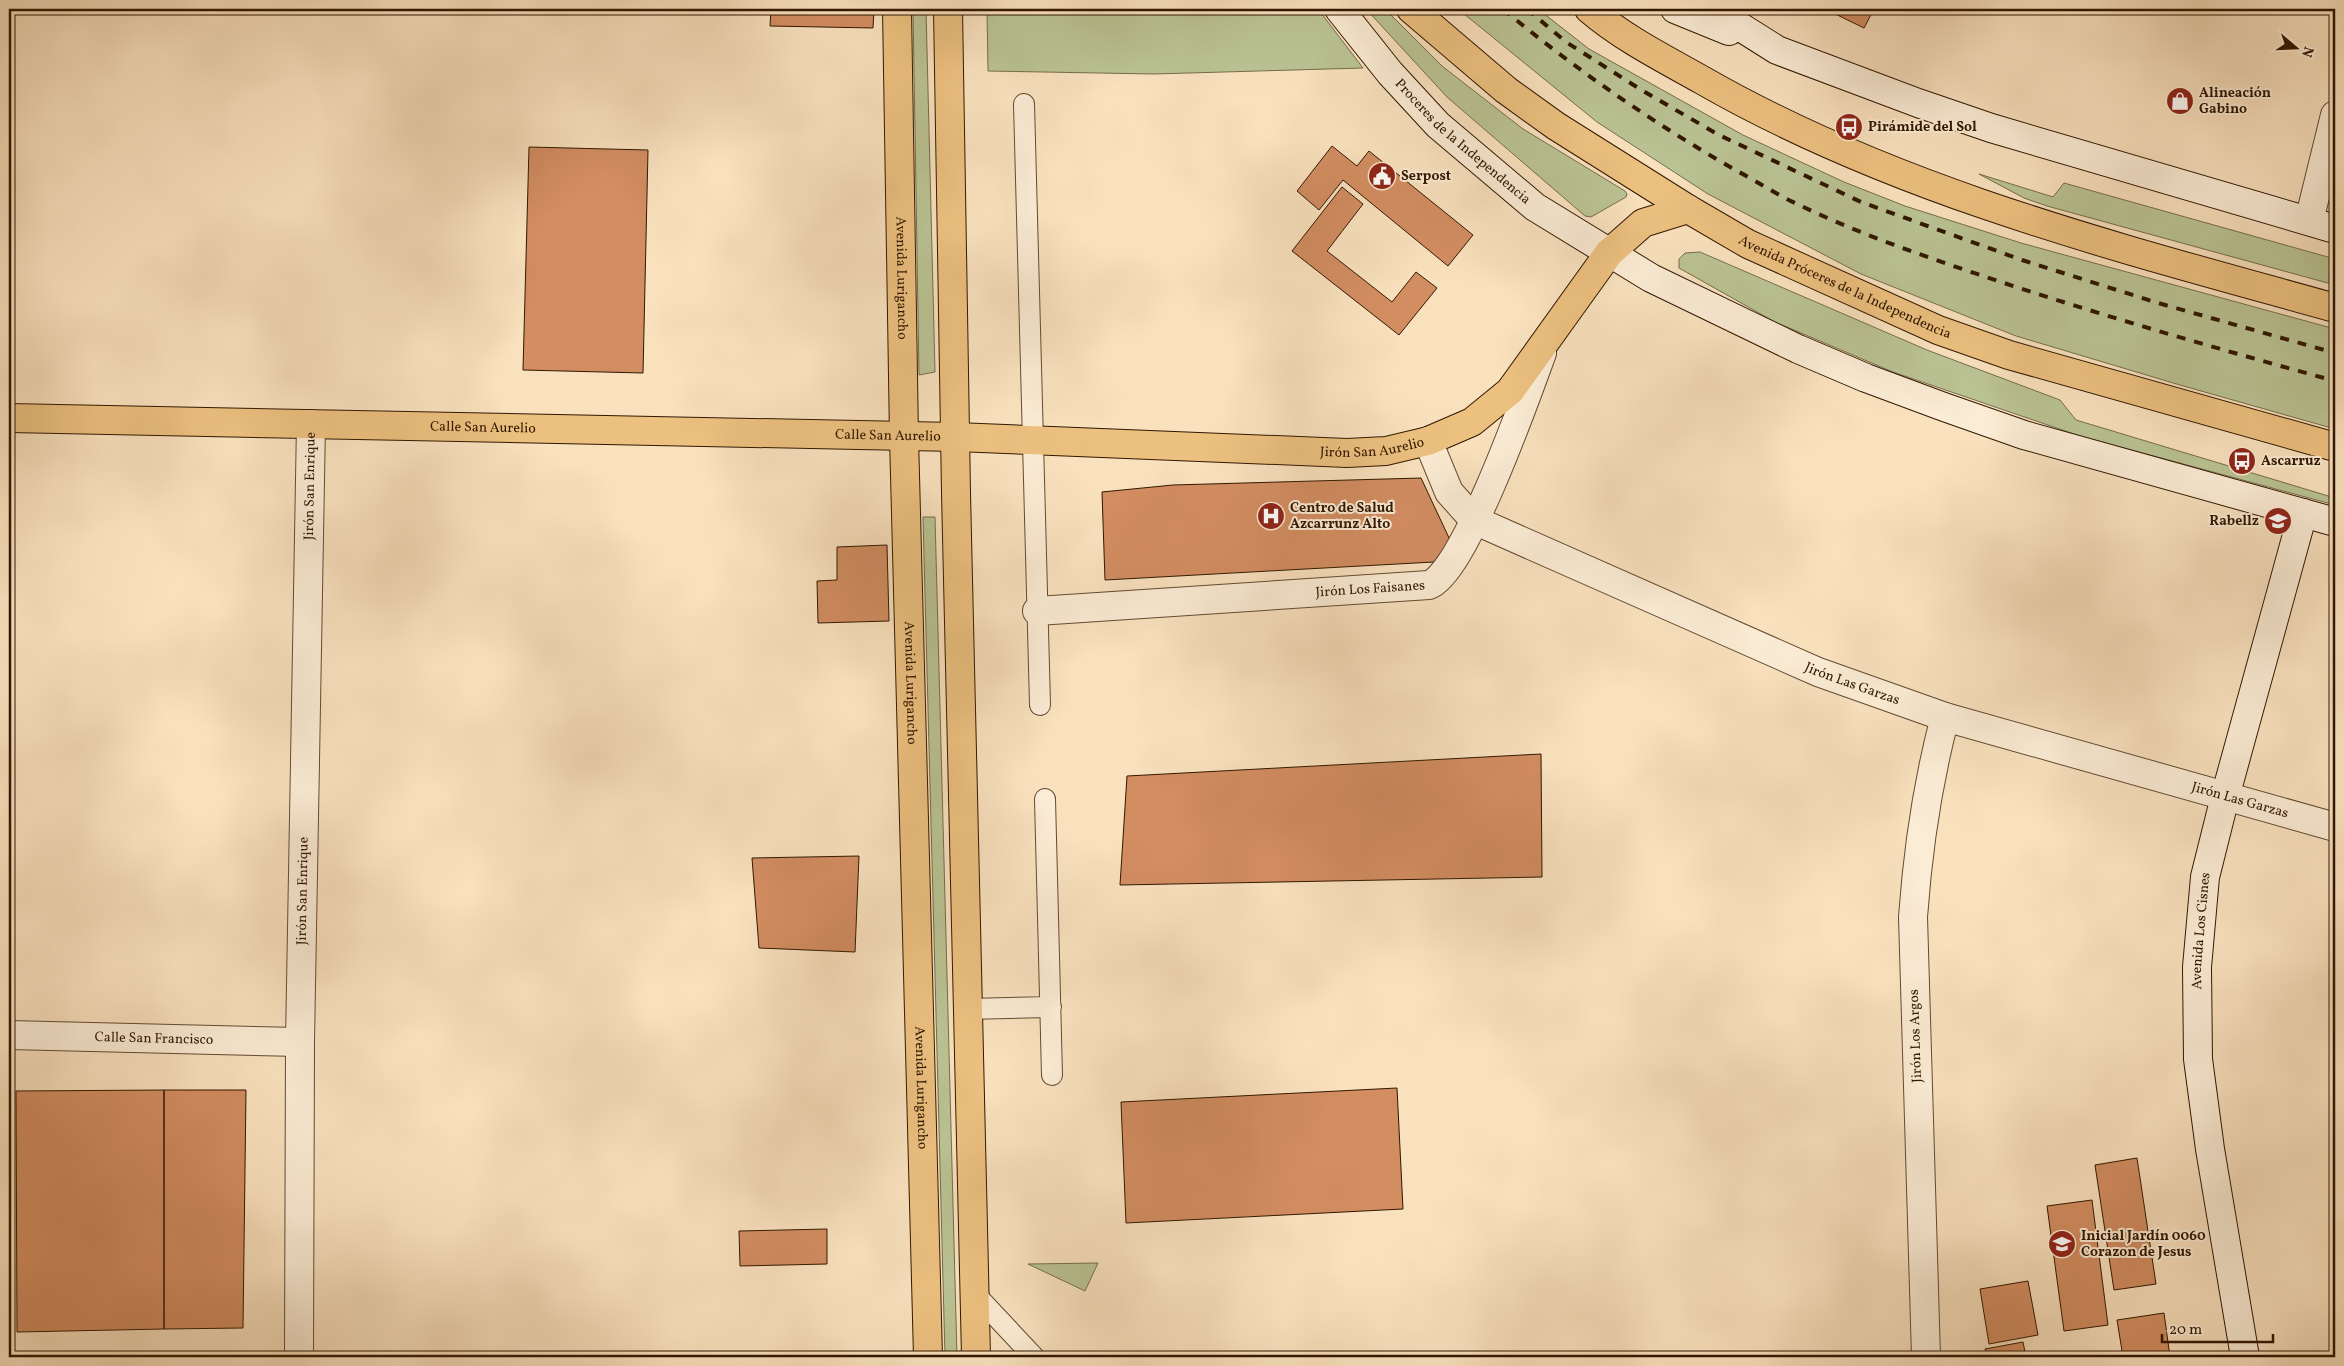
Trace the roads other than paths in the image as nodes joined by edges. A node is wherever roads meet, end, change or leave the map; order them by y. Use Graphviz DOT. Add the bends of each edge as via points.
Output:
graph roads {
  1 [pos="897,9"];
  2 [pos="948,9"];
  3 [pos="1339,9"];
  4 [pos="1411,9"];
  5 [pos="1589,9"];
  6 [pos="1675,9"];
  7 [pos="1712,9"];
  8 [pos="1777,50"];
  9 [pos="1024,104"];
  10 [pos="2335,115"];
  11 [pos="1688,209"];
  12 [pos="2309,221"];
  13 [pos="2335,229"];
  14 [pos="1609,253"];
  15 [pos="2335,308"];
  16 [pos="1547,340"];
  17 [pos="9,418"];
  18 [pos="311,424"];
  19 [pos="904,437"];
  20 [pos="956,437"];
  21 [pos="1033,440"];
  22 [pos="1428,441"];
  23 [pos="2335,447"];
  24 [pos="2303,513"];
  25 [pos="1474,520"];
  26 [pos="2335,522"];
  27 [pos="1037,611"];
  28 [pos="1040,705"];
  29 [pos="1945,717"];
  30 [pos="2225,797"];
  31 [pos="1045,799"];
  32 [pos="2335,827"];
  33 [pos="1051,1007"];
  34 [pos="968,1010"];
  35 [pos="9,1035"];
  36 [pos="300,1042"];
  37 [pos="1052,1075"];
  38 [pos="975,1294"];
  39 [pos="299,1357"];
  40 [pos="928,1357"];
  41 [pos="976,1357"];
  42 [pos="1034,1357"];
  43 [pos="1926,1357"];
  44 [pos="2245,1357"];
  1 -- 19 [label="main road, Avenida Lurigancho"];
  2 -- 20 [label="main road"];
  3 -- 14 [label="street, Proceres de la Independencia" via="1390,73 1438,125 1535,207"];
  4 -- 11 [label="main road, Avenida Próceres de la Independencia" via="1506,90 1556,126"];
  5 -- 15 [label="main road" via="1625,36 1745,105 1926,184 2074,233"];
  6 -- 8 [label="street"];
  7 -- 8 [label="street"];
  8 -- 12 [label="street" via="1990,128"];
  9 -- 21 [label="lane"];
  10 -- 12 [label="street"];
  11 -- 14 [label="main road, Jirón San Aurelio" via="1642,223"];
  11 -- 23 [label="main road, Avenida Próceres de la Independencia" via="1748,244 1938,330 2009,355"];
  12 -- 13 [label="street"];
  14 -- 16 [label="main road, Jirón San Aurelio"];
  14 -- 24 [label="street" via="1651,278 1738,321 1918,398 2024,435"];
  16 -- 22 [label="main road, Jirón San Aurelio" via="1510,391 1472,422"];
  16 -- 25 [label="street, Jirón Los Faisanes" via="1512,436"];
  17 -- 18 [label="main road, Calle San Aurelio"];
  18 -- 19 [label="main road, Calle San Aurelio"];
  18 -- 36 [label="street, Jirón San Enrique"];
  19 -- 20 [label="main road, Calle San Aurelio"];
  19 -- 40 [label="main road, Avenida Lurigancho"];
  20 -- 21 [label="main road, Jirón San Aurelio"];
  20 -- 34 [label="main road"];
  21 -- 22 [label="main road, Jirón San Aurelio" via="1347,453 1386,451"];
  21 -- 27 [label="lane"];
  22 -- 25 [label="street, Jirón Las Garzas" via="1449,492"];
  24 -- 26 [label="street"];
  24 -- 30 [label="street, Avenida Los Cisnes"];
  25 -- 27 [label="street, Jirón Los Faisanes" via="1452,563 1441,578 1429,585"];
  25 -- 29 [label="street, Jirón Las Garzas" via="1818,672"];
  27 -- 28 [label="lane"];
  29 -- 30 [label="street, Jirón Las Garzas"];
  29 -- 43 [label="street, Jirón Los Argos" via="1930,773 1913,917"];
  30 -- 32 [label="street, Jirón Las Garzas"];
  30 -- 44 [label="street, Avenida Los Cisnes" via="2205,877 2197,967 2198,1060"];
  31 -- 33 [label="lane"];
  33 -- 34 [label="lane"];
  33 -- 37 [label="lane"];
  34 -- 38 [label="main road"];
  35 -- 36 [label="street, Calle San Francisco"];
  36 -- 39 [label="street, Jirón San Enrique"];
  38 -- 41 [label="main road"];
  38 -- 42 [label="lane"];
}
